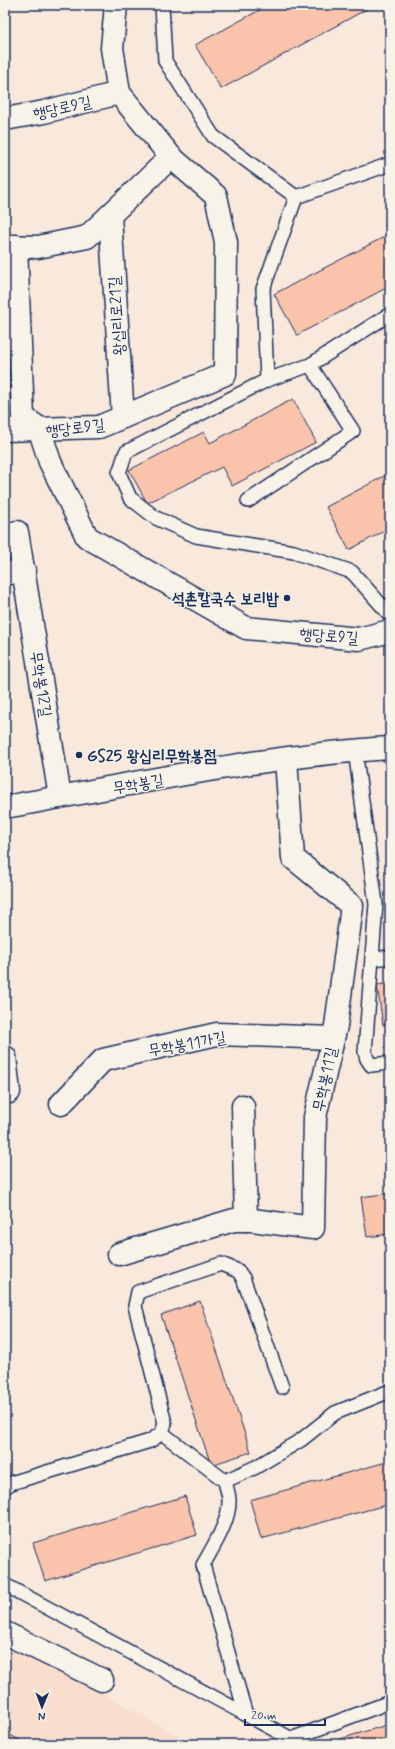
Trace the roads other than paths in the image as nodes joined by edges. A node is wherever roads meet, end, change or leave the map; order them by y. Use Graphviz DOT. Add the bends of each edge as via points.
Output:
graph roads {
  1 [pos="116,5"];
  2 [pos="162,5"];
  3 [pos="119,93"];
  4 [pos="5,119"];
  5 [pos="171,157"];
  6 [pos="390,164"];
  7 [pos="296,197"];
  8 [pos="110,216"];
  9 [pos="11,246"];
  10 [pos="390,314"];
  11 [pos="310,364"];
  12 [pos="267,380"];
  13 [pos="123,417"];
  14 [pos="39,428"];
  15 [pos="5,430"];
  16 [pos="248,501"];
  17 [pos="17,532"];
  18 [pos="14,572"];
  19 [pos="390,615"];
  20 [pos="390,631"];
  21 [pos="390,748"];
  22 [pos="355,750"];
  23 [pos="286,759"];
  24 [pos="60,797"];
  25 [pos="5,807"];
  26 [pos="390,957"];
  27 [pos="372,959"];
  28 [pos="333,1038"];
  29 [pos="5,1057"];
  30 [pos="390,1063"];
  31 [pos="8,1092"];
  32 [pos="61,1104"];
  33 [pos="243,1106"];
  34 [pos="246,1220"];
  35 [pos="119,1254"];
  36 [pos="282,1387"];
  37 [pos="390,1391"];
  38 [pos="162,1433"];
  39 [pos="225,1481"];
  40 [pos="5,1487"];
  41 [pos="5,1585"];
  42 [pos="5,1633"];
  43 [pos="102,1680"];
  44 [pos="390,1702"];
  45 [pos="246,1715"];
  46 [pos="296,1741"];
  1 -- 3 [label="street" via="112,48"];
  2 -- 7 [label="lane" via="165,61 213,136"];
  3 -- 4 [label="street, 행당로9길"];
  3 -- 5 [label="street, 행당로9길"];
  5 -- 8 [label="street"];
  5 -- 13 [label="street, 행당로9길" via="216,196 226,242 225,374"];
  6 -- 7 [label="lane"];
  7 -- 12 [label="lane" via="263,289"];
  8 -- 9 [label="street" via="87,237 38,247"];
  8 -- 13 [label="street, 왕십리로21길"];
  9 -- 14 [label="street" via="23,417"];
  10 -- 11 [label="lane"];
  11 -- 12 [label="lane"];
  11 -- 16 [label="lane" via="353,431"];
  12 -- 19 [label="lane" via="126,452 119,473 130,498 156,518 196,536 294,552 352,572"];
  13 -- 14 [label="street, 행당로9길" via="98,427"];
  14 -- 15 [label="street"];
  14 -- 20 [label="street, 행당로9길" via="50,462 87,537 246,628 359,639"];
  17 -- 18 [label="street, 무학봉12길"];
  18 -- 24 [label="street, 무학봉12길"];
  21 -- 22 [label="street, 무학봉길"];
  22 -- 23 [label="street, 무학봉길"];
  22 -- 27 [label="lane" via="376,904"];
  23 -- 24 [label="street, 무학봉길" via="205,770"];
  23 -- 28 [label="street, 무학봉11길" via="293,858 352,906"];
  24 -- 25 [label="street, 무학봉길"];
  26 -- 27 [label="lane"];
  27 -- 30 [label="lane" via="365,1052 371,1065"];
  28 -- 32 [label="street, 무학봉11가길" via="217,1034 103,1060"];
  28 -- 34 [label="street, 무학봉11길" via="315,1117 313,1228"];
  29 -- 31 [label="street"];
  33 -- 34 [label="street"];
  34 -- 35 [label="street, 무학봉11길" via="234,1220"];
  36 -- 38 [label="lane" via="243,1278 238,1271 221,1264 138,1292 135,1306 165,1423"];
  37 -- 39 [label="lane" via="335,1414 301,1440 256,1467"];
  38 -- 39 [label="lane"];
  38 -- 40 [label="lane" via="150,1441"];
  39 -- 45 [label="lane" via="230,1500 226,1518 221,1534 203,1565"];
  41 -- 45 [label="lane"];
  42 -- 43 [label="street"];
  44 -- 46 [label="lane"];
  45 -- 46 [label="lane"];
}
